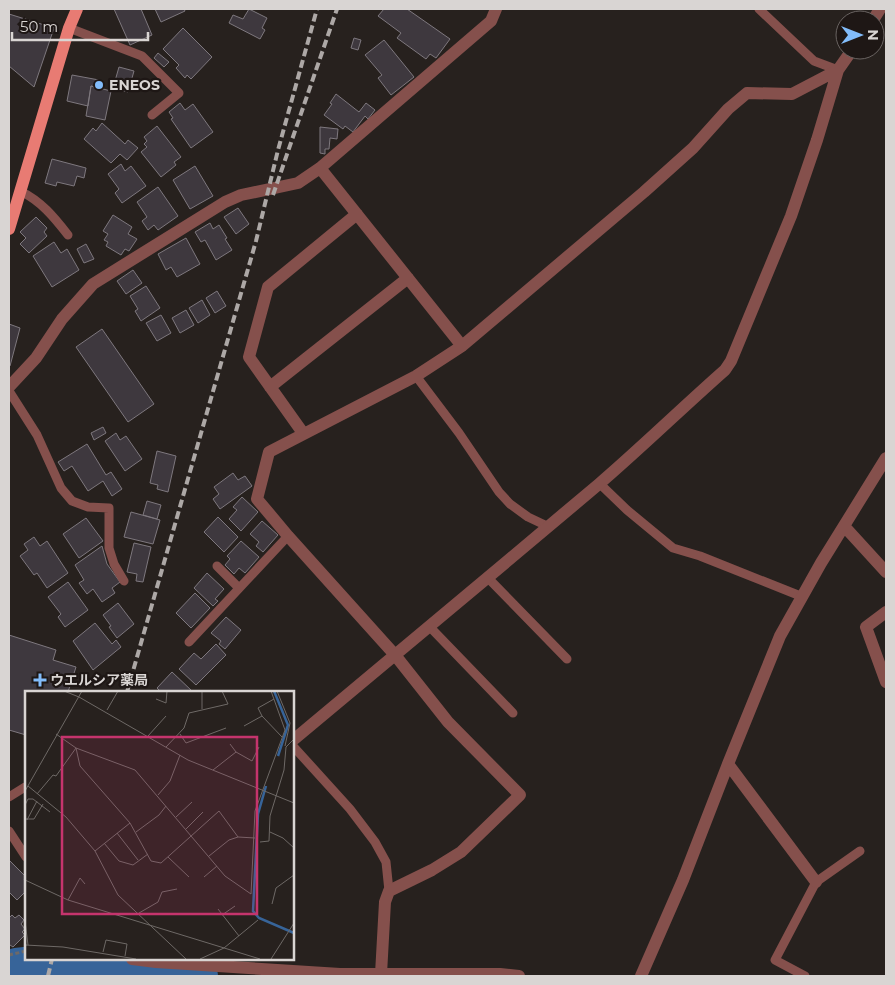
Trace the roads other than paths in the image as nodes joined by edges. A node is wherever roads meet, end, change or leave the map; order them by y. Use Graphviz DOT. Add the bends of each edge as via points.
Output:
graph roads {
  1 [pos="77,9"];
  2 [pos="496,9"];
  3 [pos="760,9"];
  4 [pos="69,28"];
  5 [pos="845,60"];
  6 [pos="838,70"];
  7 [pos="152,115"];
  8 [pos="320,168"];
  9 [pos="20,191"];
  10 [pos="357,214"];
  11 [pos="9,229"];
  12 [pos="68,235"];
  13 [pos="408,278"];
  14 [pos="462,346"];
  15 [pos="416,376"];
  16 [pos="9,387"];
  17 [pos="270,387"];
  18 [pos="9,391"];
  19 [pos="303,433"];
  20 [pos="886,458"];
  21 [pos="599,483"];
  22 [pos="547,526"];
  23 [pos="844,526"];
  24 [pos="288,536"];
  25 [pos="217,566"];
  26 [pos="886,572"];
  27 [pos="488,578"];
  28 [pos="124,581"];
  29 [pos="239,588"];
  30 [pos="803,597"];
  31 [pos="886,612"];
  32 [pos="430,627"];
  33 [pos="189,642"];
  34 [pos="395,655"];
  35 [pos="567,659"];
  36 [pos="886,682"];
  37 [pos="513,714"];
  38 [pos="294,741"];
  39 [pos="294,745"];
  40 [pos="728,764"];
  41 [pos="25,787"];
  42 [pos="9,797"];
  43 [pos="9,832"];
  44 [pos="860,851"];
  45 [pos="25,856"];
  46 [pos="816,882"];
  47 [pos="389,890"];
  48 [pos="140,960"];
  49 [pos="381,974"];
  50 [pos="519,976"];
  51 [pos="641,976"];
  52 [pos="805,976"];
  1 -- 4 [label="main road"];
  2 -- 8 [label="street" via="491,21"];
  3 -- 6 [label="lane" via="814,61"];
  4 -- 7 [label="lane" via="142,56 179,93"];
  4 -- 9 [label="main road"];
  5 -- 6 [label="street"];
  6 -- 14 [label="street" via="792,94 747,93 644,192"];
  6 -- 21 [label="street" via="791,216 732,360 726,370"];
  8 -- 10 [label="street"];
  8 -- 16 [label="street" via="298,183 241,195 225,202 93,284 62,319 36,358"];
  9 -- 11 [label="main road"];
  9 -- 12 [label="lane" via="41,204"];
  10 -- 13 [label="street"];
  10 -- 17 [label="street" via="268,287 249,357"];
  13 -- 14 [label="street"];
  13 -- 17 [label="street"];
  14 -- 15 [label="street"];
  15 -- 19 [label="street"];
  15 -- 22 [label="lane" via="499,492 528,517"];
  17 -- 19 [label="street"];
  18 -- 28 [label="lane" via="37,435 61,488 72,501 109,508 109,548"];
  19 -- 24 [label="street" via="269,452 258,499"];
  20 -- 23 [label="street"];
  21 -- 22 [label="street"];
  21 -- 30 [label="lane" via="673,548"];
  22 -- 27 [label="street"];
  23 -- 26 [label="street"];
  23 -- 30 [label="street"];
  24 -- 29 [label="lane"];
  24 -- 34 [label="street"];
  25 -- 29 [label="lane"];
  27 -- 32 [label="street"];
  27 -- 35 [label="lane"];
  29 -- 33 [label="lane"];
  30 -- 40 [label="street" via="780,636"];
  31 -- 36 [label="street" via="866,626"];
  32 -- 34 [label="street"];
  32 -- 37 [label="lane"];
  34 -- 38 [label="street"];
  34 -- 47 [label="street" via="448,722 520,796 461,852"];
  39 -- 47 [label="lane" via="350,808 375,842 386,862"];
  40 -- 46 [label="street"];
  40 -- 51 [label="street"];
  41 -- 42 [label="lane"];
  43 -- 45 [label="lane"];
  44 -- 46 [label="lane"];
  46 -- 52 [label="lane" via="775,960"];
  47 -- 49 [label="street" via="385,902"];
  48 -- 49 [label="street"];
  49 -- 50 [label="street"];
}
